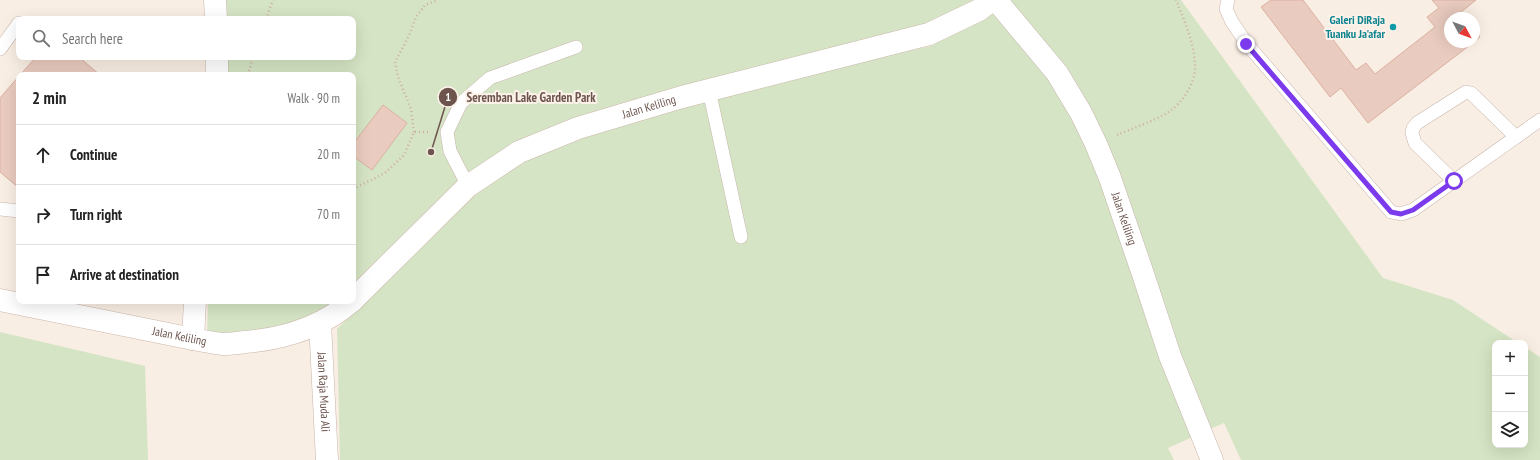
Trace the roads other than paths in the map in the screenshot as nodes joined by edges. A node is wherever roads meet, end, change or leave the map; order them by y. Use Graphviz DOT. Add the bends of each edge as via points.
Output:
graph roads {
  1 [pos="215,0"];
  2 [pos="992,0"];
  3 [pos="996,0"];
  4 [pos="1228,0"];
  5 [pos="216,16"];
  6 [pos="16,27"];
  7 [pos="576,47"];
  8 [pos="0,49"];
  9 [pos="216,60"];
  10 [pos="217,72"];
  11 [pos="709,90"];
  12 [pos="1540,120"];
  13 [pos="1516,137"];
  14 [pos="1454,181"];
  15 [pos="468,186"];
  16 [pos="0,209"];
  17 [pos="16,211"];
  18 [pos="741,237"];
  19 [pos="356,296"];
  20 [pos="0,300"];
  21 [pos="16,303"];
  22 [pos="20,304"];
  23 [pos="195,304"];
  24 [pos="348,304"];
  25 [pos="320,323"];
  26 [pos="193,339"];
  27 [pos="326,460"];
  28 [pos="1212,460"];
  1 -- 5 [label="street"];
  2 -- 11 [label="street, Jalan Keliling" via="979,10 929,34"];
  3 -- 28 [label="street, Jalan Keliling" via="1057,73 1096,144 1110,178 1170,356"];
  4 -- 14 [label="lane" via="1226,8 1246,44 1391,212 1401,214 1413,210"];
  6 -- 8 [label="lane"];
  7 -- 15 [label="lane" via="490,78 461,103 447,132 450,151"];
  9 -- 10 [label="street"];
  11 -- 15 [label="street, Jalan Keliling" via="578,128 519,152"];
  11 -- 18 [label="lane"];
  12 -- 13 [label="lane"];
  13 -- 14 [label="lane"];
  13 -- 14 [label="lane" via="1471,92 1466,92 1417,123 1412,133 1415,143"];
  15 -- 19 [label="street, Jalan Keliling"];
  16 -- 17 [label="lane"];
  20 -- 21 [label="street, Jalan Keliling"];
  22 -- 26 [label="street, Jalan Keliling"];
  23 -- 26 [label="street"];
  24 -- 25 [label="street, Jalan Keliling"];
  25 -- 26 [label="street, Jalan Keliling" via="289,334 257,341 225,344"];
  25 -- 27 [label="street, Jalan Raja Muda Ali"];
}
